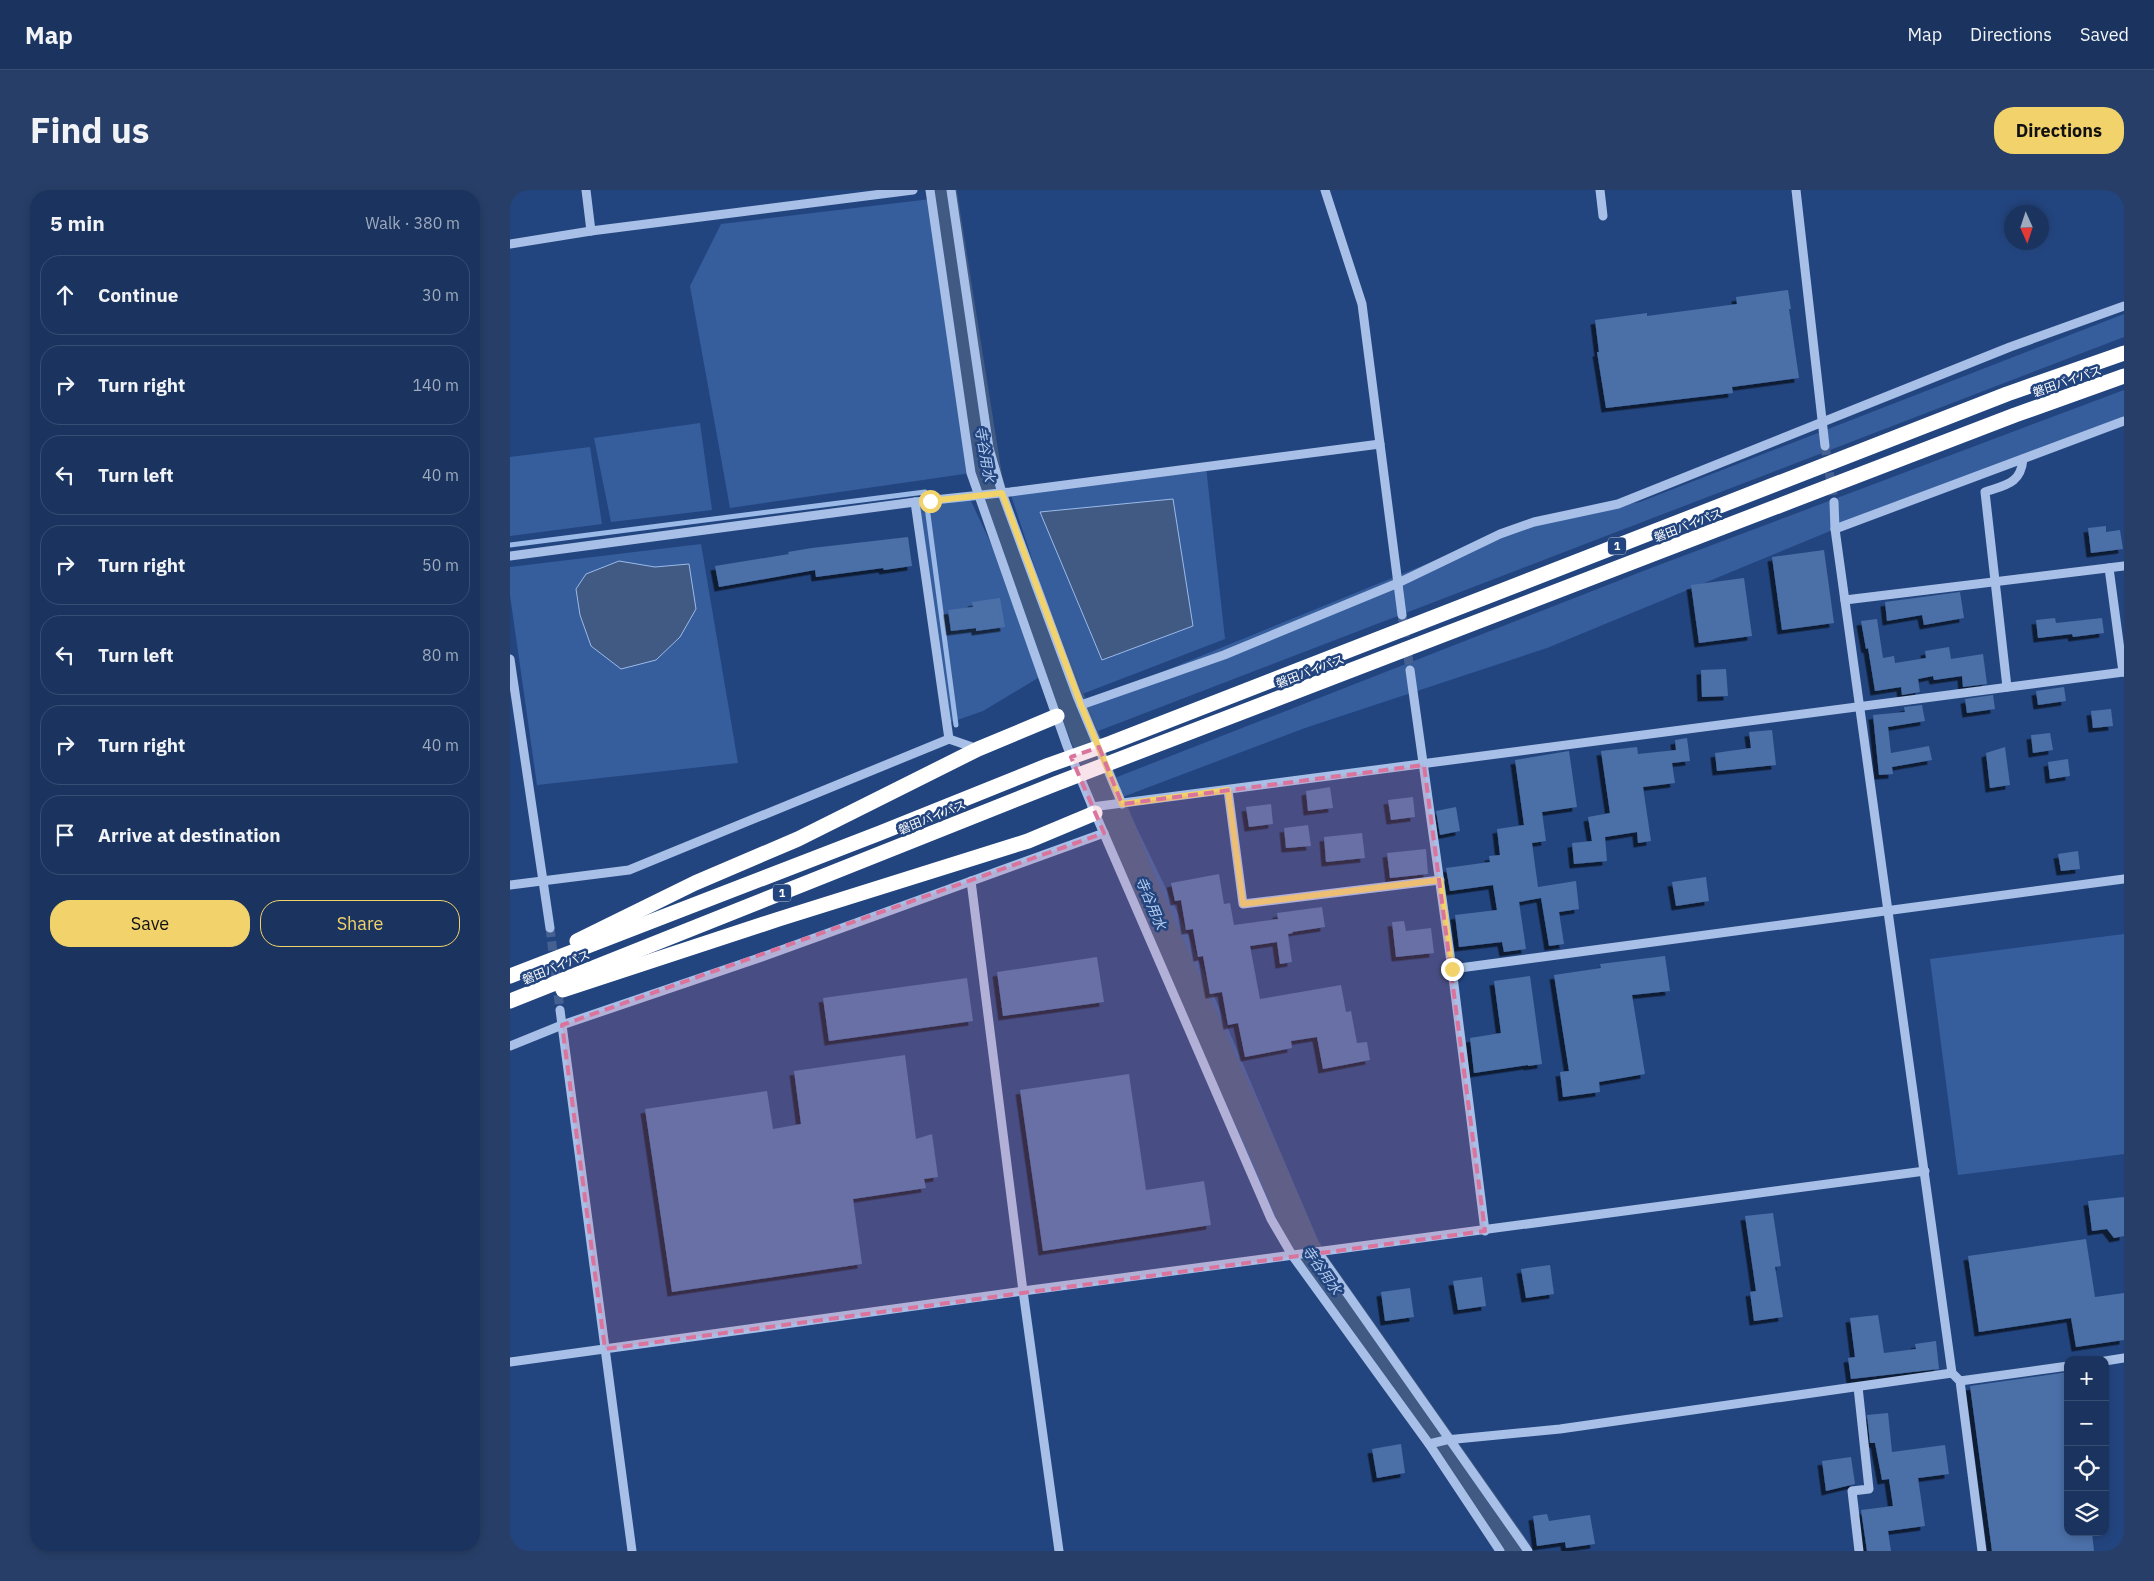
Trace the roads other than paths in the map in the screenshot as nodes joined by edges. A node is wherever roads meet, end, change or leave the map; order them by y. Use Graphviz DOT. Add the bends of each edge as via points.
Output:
graph roads {
  1 [pos="586,190"];
  2 [pos="913,190"];
  3 [pos="930,190"];
  4 [pos="951,190"];
  5 [pos="1326,190"];
  6 [pos="1600,190"];
  7 [pos="1796,190"];
  8 [pos="1603,216"];
  9 [pos="591,231"];
  10 [pos="510,244"];
  11 [pos="2124,306"];
  12 [pos="2124,353"];
  13 [pos="2124,376"];
  14 [pos="2124,421"];
  15 [pos="1822,422"];
  16 [pos="1380,444"];
  17 [pos="1824,446"];
  18 [pos="2023,458"];
  19 [pos="1000,493"];
  20 [pos="983,496"];
  21 [pos="916,502"];
  22 [pos="1834,502"];
  23 [pos="1836,529"];
  24 [pos="510,556"];
  25 [pos="2124,566"];
  26 [pos="2109,568"];
  27 [pos="1995,582"];
  28 [pos="1398,583"];
  29 [pos="1845,600"];
  30 [pos="1402,616"];
  31 [pos="510,659"];
  32 [pos="1410,670"];
  33 [pos="2123,672"];
  34 [pos="2007,687"];
  35 [pos="1081,705"];
  36 [pos="1860,706"];
  37 [pos="1057,716"];
  38 [pos="949,739"];
  39 [pos="978,749"];
  40 [pos="1424,765"];
  41 [pos="1228,790"];
  42 [pos="1120,804"];
  43 [pos="1097,809"];
  44 [pos="1104,834"];
  45 [pos="542,880"];
  46 [pos="1440,880"];
  47 [pos="2124,880"];
  48 [pos="971,881"];
  49 [pos="510,885"];
  50 [pos="1889,912"];
  51 [pos="550,928"];
  52 [pos="1452,969"];
  53 [pos="510,974"];
  54 [pos="510,1003"];
  55 [pos="560,1010"];
  56 [pos="562,1025"];
  57 [pos="510,1046"];
  58 [pos="1924,1172"];
  59 [pos="1485,1230"];
  60 [pos="1317,1252"];
  61 [pos="1297,1255"];
  62 [pos="1023,1291"];
  63 [pos="605,1349"];
  64 [pos="2124,1358"];
  65 [pos="2109,1360"];
  66 [pos="510,1362"];
  67 [pos="2064,1367"];
  68 [pos="1952,1374"];
  69 [pos="1960,1381"];
  70 [pos="1858,1387"];
  71 [pos="1448,1440"];
  72 [pos="1431,1444"];
  73 [pos="632,1551"];
  74 [pos="1059,1551"];
  75 [pos="1500,1551"];
  76 [pos="1528,1551"];
  77 [pos="1859,1551"];
  78 [pos="1982,1551"];
  1 -- 9 [label="street"];
  2 -- 9 [label="street"];
  3 -- 20 [label="street" via="971,473"];
  4 -- 19 [label="street" via="989,448"];
  5 -- 16 [label="street" via="1362,304"];
  6 -- 8 [label="street"];
  7 -- 15 [label="street"];
  9 -- 10 [label="street"];
  11 -- 15 [label="street" via="2010,347"];
  12 -- 53 [label="highway, 磐田バイパス / 1" via="2007,394 1111,743 1049,764 880,834"];
  13 -- 54 [label="highway, 磐田バイパス / 1" via="1055,784"];
  14 -- 18 [label="street"];
  15 -- 17 [label="street"];
  15 -- 28 [label="street" via="1618,504 1534,522 1500,534"];
  16 -- 19 [label="street"];
  16 -- 28 [label="street"];
  18 -- 23 [label="street"];
  18 -- 27 [label="street" via="2022,469 2013,482 1984,492"];
  19 -- 20 [label="street"];
  19 -- 35 [label="street"];
  20 -- 21 [label="street"];
  20 -- 37 [label="street"];
  21 -- 24 [label="street"];
  21 -- 38 [label="street"];
  22 -- 23 [label="street"];
  23 -- 29 [label="street"];
  25 -- 26 [label="street"];
  26 -- 27 [label="street"];
  26 -- 33 [label="street"];
  27 -- 29 [label="street"];
  27 -- 34 [label="street"];
  28 -- 30 [label="street"];
  28 -- 35 [label="street" via="1224,655"];
  29 -- 36 [label="street"];
  31 -- 45 [label="street"];
  32 -- 40 [label="street"];
  33 -- 34 [label="street"];
  34 -- 36 [label="street"];
  35 -- 42 [label="street"];
  36 -- 40 [label="street"];
  36 -- 50 [label="street"];
  37 -- 39 [label="highway"];
  37 -- 43 [label="street" via="1067,746"];
  38 -- 39 [label="street"];
  38 -- 45 [label="street" via="629,870"];
  39 -- 53 [label="highway" via="798,839 695,883"];
  40 -- 41 [label="street"];
  40 -- 46 [label="street"];
  41 -- 42 [label="street"];
  41 -- 46 [label="street" via="1243,904"];
  42 -- 43 [label="street"];
  43 -- 44 [label="street"];
  43 -- 54 [label="highway" via="1028,841 578,986"];
  44 -- 48 [label="street"];
  44 -- 61 [label="street" via="1272,1219"];
  45 -- 49 [label="street"];
  45 -- 51 [label="street"];
  46 -- 52 [label="street"];
  47 -- 50 [label="street"];
  48 -- 56 [label="street"];
  48 -- 62 [label="street"];
  50 -- 52 [label="street"];
  50 -- 58 [label="street"];
  52 -- 59 [label="street"];
  55 -- 56 [label="street"];
  56 -- 57 [label="street"];
  56 -- 63 [label="street"];
  58 -- 59 [label="street"];
  58 -- 68 [label="street"];
  59 -- 60 [label="street"];
  60 -- 61 [label="street"];
  60 -- 71 [label="street"];
  61 -- 62 [label="street"];
  61 -- 72 [label="street"];
  62 -- 63 [label="street"];
  62 -- 74 [label="street"];
  63 -- 66 [label="street"];
  63 -- 73 [label="street"];
  64 -- 65 [label="street"];
  67 -- 69 [label="street"];
  68 -- 69 [label="street"];
  68 -- 70 [label="street"];
  69 -- 78 [label="street"];
  70 -- 71 [label="street" via="1560,1429"];
  70 -- 77 [label="street" via="1869,1489 1852,1491"];
  71 -- 72 [label="street"];
  71 -- 76 [label="street"];
  72 -- 75 [label="street"];
}
